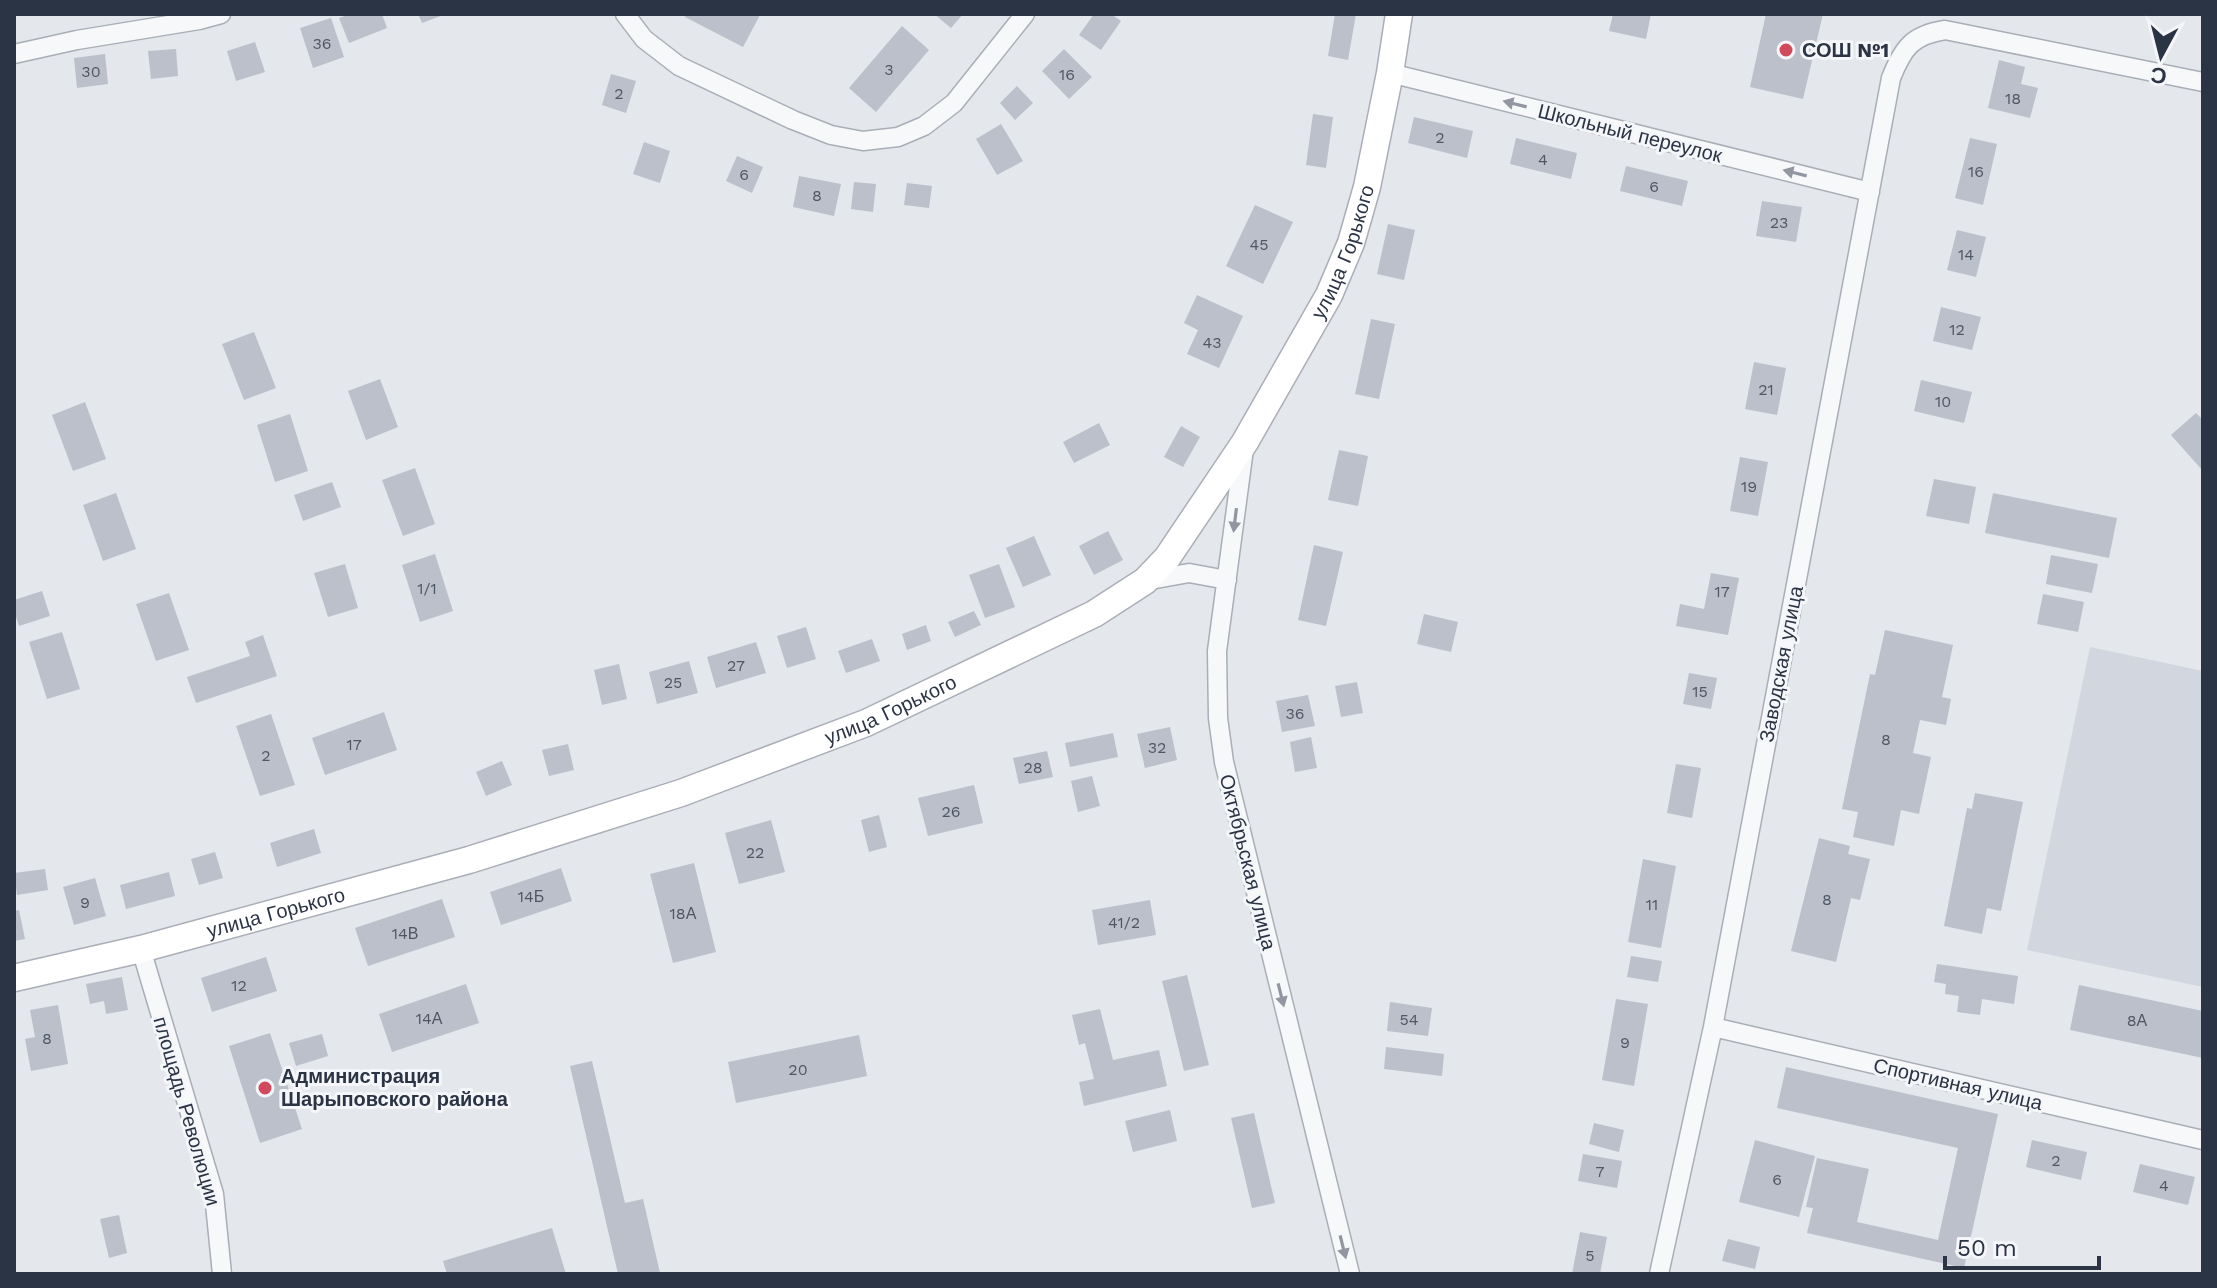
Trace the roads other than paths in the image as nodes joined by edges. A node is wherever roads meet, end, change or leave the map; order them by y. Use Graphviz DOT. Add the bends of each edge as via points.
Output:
graph roads {
  1 [pos="221,14"];
  2 [pos="625,14"];
  3 [pos="1025,14"];
  4 [pos="1399,14"];
  5 [pos="14,54"];
  6 [pos="1390,73"];
  7 [pos="2203,82"];
  8 [pos="1870,192"];
  9 [pos="1245,442"];
  10 [pos="1227,580"];
  11 [pos="1145,581"];
  12 [pos="141,949"];
  13 [pos="14,978"];
  14 [pos="1713,1027"];
  15 [pos="2203,1140"];
  16 [pos="222,1274"];
  17 [pos="1350,1274"];
  18 [pos="1659,1274"];
  1 -- 5 [label="street"];
  2 -- 3 [label="street" via="644,39 679,66 793,120 863,141 898,137 924,126 954,103"];
  4 -- 6 [label="main road, улица Горького"];
  8 -- 6 [label="street, Школьный переулок, one-way"];
  6 -- 9 [label="main road, улица Горького" via="1351,243 1329,295"];
  7 -- 8 [label="street, Заводская улица" via="1945,30 1929,33 1900,55 1891,78"];
  8 -- 14 [label="street, Заводская улица"];
  9 -- 10 [label="street, Октябрьская улица, one-way"];
  9 -- 11 [label="main road, улица Горького" via="1167,558"];
  10 -- 11 [label="street" via="1189,573"];
  10 -- 17 [label="street, Октябрьская улица, one-way" via="1217,651 1224,762"];
  11 -- 12 [label="main road, улица Горького" via="1094,614 866,723 681,793 469,860"];
  12 -- 13 [label="main road, улица Горького"];
  12 -- 16 [label="street, площадь Революции" via="214,1194"];
  14 -- 15 [label="street, Спортивная улица"];
  14 -- 18 [label="street, Заводская улица"];
}
